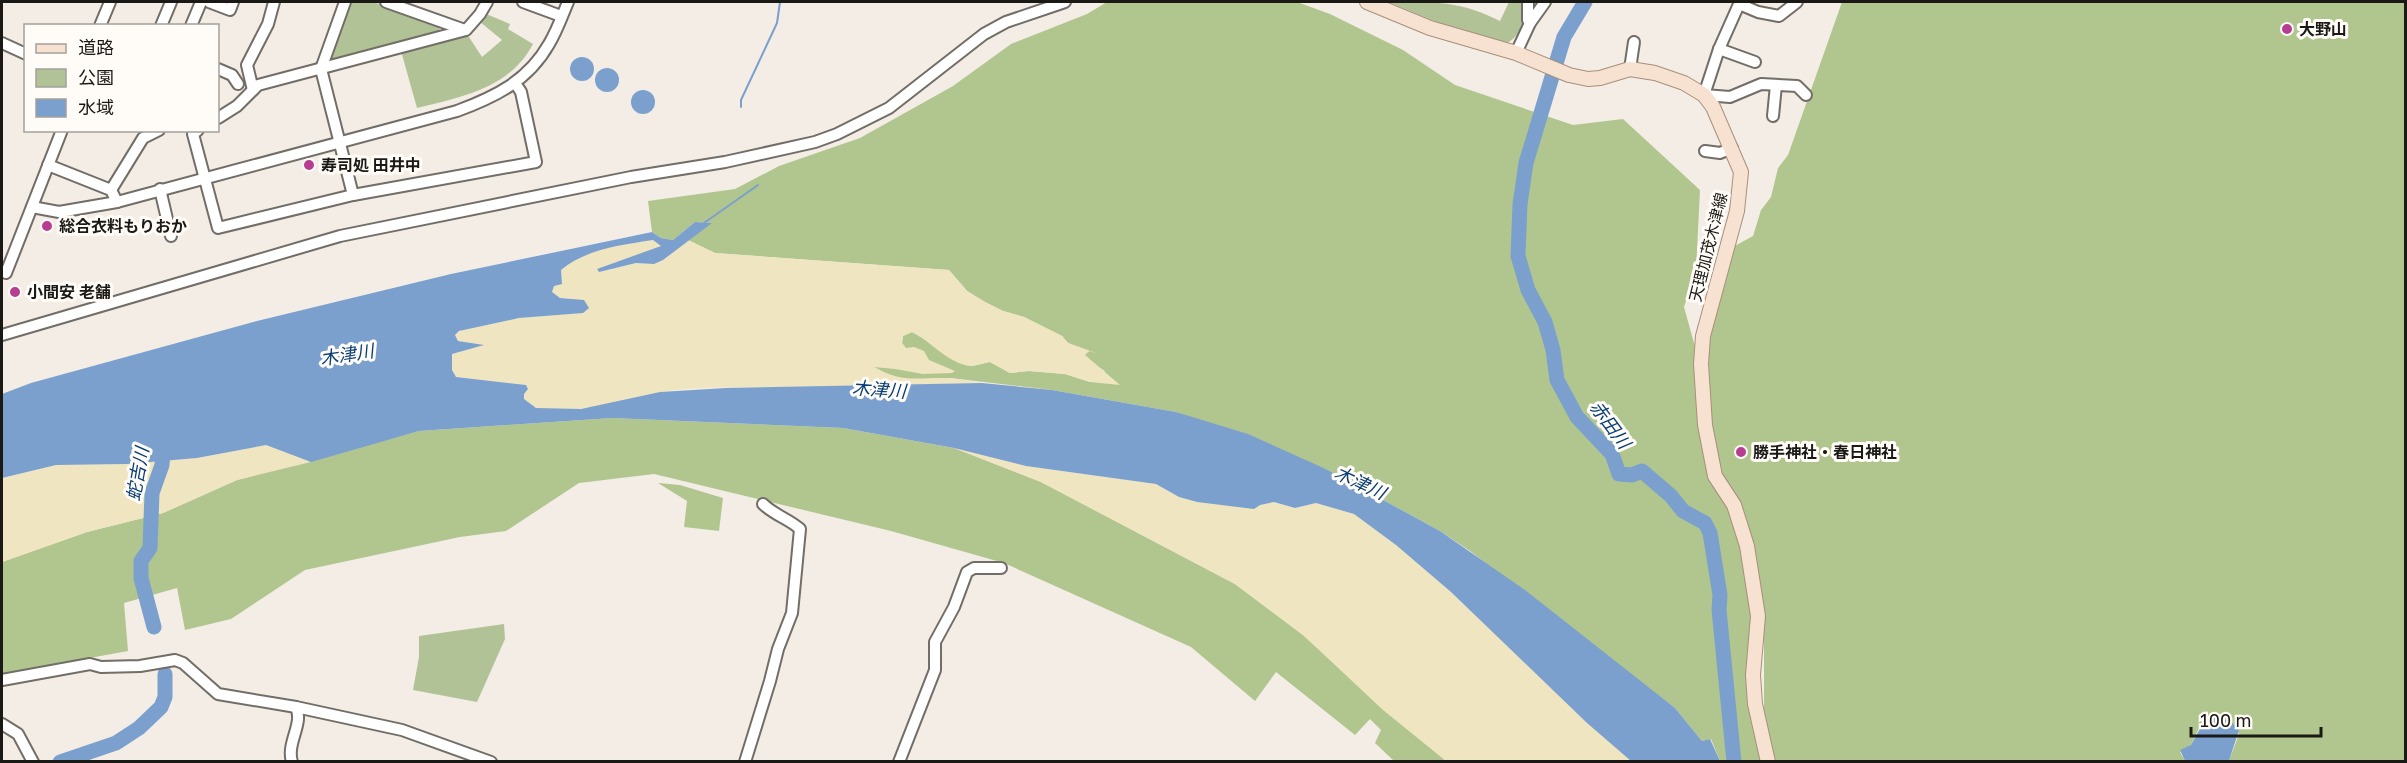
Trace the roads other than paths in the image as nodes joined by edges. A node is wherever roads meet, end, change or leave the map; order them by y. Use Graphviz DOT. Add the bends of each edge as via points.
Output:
graph roads {
  1 [pos="110,2"];
  2 [pos="171,2"];
  3 [pos="201,2"];
  4 [pos="209,2"];
  5 [pos="233,2"];
  6 [pos="274,2"];
  7 [pos="345,2"];
  8 [pos="386,2"];
  9 [pos="487,2"];
  10 [pos="524,2"];
  11 [pos="568,2"];
  12 [pos="1065,2"];
  13 [pos="1367,2"];
  14 [pos="1528,2"];
  15 [pos="1545,2"];
  16 [pos="1797,2"];
  17 [pos="1740,3"];
  18 [pos="561,16"];
  19 [pos="1530,23"];
  20 [pos="101,24"];
  21 [pos="162,24"];
  22 [pos="191,24"];
  23 [pos="466,30"];
  24 [pos="2,42"];
  25 [pos="1634,42"];
  26 [pos="1719,49"];
  27 [pos="24,53"];
  28 [pos="1516,53"];
  29 [pos="1755,62"];
  30 [pos="219,69"];
  31 [pos="321,69"];
  32 [pos="1630,69"];
  33 [pos="515,83"];
  34 [pos="238,84"];
  35 [pos="1776,85"];
  36 [pos="253,90"];
  37 [pos="1704,95"];
  38 [pos="1806,95"];
  39 [pos="1773,116"];
  40 [pos="219,117"];
  41 [pos="61,132"];
  42 [pos="155,132"];
  43 [pos="193,132"];
  44 [pos="339,142"];
  45 [pos="1732,148"];
  46 [pos="1705,151"];
  47 [pos="48,165"];
  48 [pos="204,178"];
  49 [pos="160,189"];
  50 [pos="111,190"];
  51 [pos="353,195"];
  52 [pos="117,202"];
  53 [pos="32,207"];
  54 [pos="171,236"];
  55 [pos="2,271"];
  56 [pos="2,335"];
  57 [pos="763,504"];
  58 [pos="1001,568"];
  59 [pos="2,680"];
  60 [pos="297,707"];
  61 [pos="2,724"];
  62 [pos="33,762"];
  63 [pos="292,762"];
  64 [pos="491,762"];
  65 [pos="745,762"];
  66 [pos="899,762"];
  67 [pos="1768,762"];
  1 -- 20 [label="street"];
  2 -- 21 [label="street"];
  3 -- 22 [label="street"];
  4 -- 5 [label="street" via="230,10"];
  6 -- 36 [label="street" via="268,24 247,65"];
  7 -- 31 [label="street"];
  8 -- 23 [label="street"];
  9 -- 23 [label="street"];
  10 -- 18 [label="street"];
  11 -- 18 [label="street"];
  12 -- 56 [label="street" via="991,30 889,108 815,142 340,236"];
  13 -- 28 [label="main road" via="1430,28"];
  14 -- 19 [label="street"];
  15 -- 19 [label="street"];
  16 -- 17 [label="street" via="1779,16"];
  17 -- 26 [label="street"];
  18 -- 33 [label="street" via="549,45"];
  19 -- 28 [label="street"];
  23 -- 31 [label="street"];
  24 -- 27 [label="street"];
  25 -- 32 [label="street"];
  26 -- 29 [label="street"];
  26 -- 37 [label="street"];
  28 -- 32 [label="main road" via="1588,79"];
  30 -- 34 [label="street" via="232,75"];
  31 -- 36 [label="street" via="258,85"];
  31 -- 44 [label="street"];
  32 -- 37 [label="main road" via="1655,73"];
  33 -- 44 [label="street" via="492,98 457,111"];
  33 -- 51 [label="street" via="521,92 536,162"];
  35 -- 37 [label="street" via="1761,84 1730,98"];
  35 -- 38 [label="street" via="1797,86"];
  35 -- 39 [label="street"];
  36 -- 40 [label="street"];
  37 -- 45 [label="main road, 天理加茂木津線"];
  41 -- 47 [label="street"];
  42 -- 50 [label="street" via="143,138"];
  43 -- 48 [label="street"];
  44 -- 48 [label="street"];
  44 -- 51 [label="street"];
  45 -- 46 [label="street" via="1720,153"];
  45 -- 67 [label="main road, 天理加茂木津線" via="1741,172 1737,211 1703,336 1703,394 1715,476 1734,505 1751,567 1758,616 1755,704"];
  47 -- 50 [label="street"];
  47 -- 53 [label="street"];
  48 -- 49 [label="street"];
  48 -- 51 [label="street" via="218,228"];
  49 -- 52 [label="street"];
  49 -- 54 [label="street"];
  50 -- 52 [label="street"];
  52 -- 53 [label="street" via="60,212"];
  53 -- 55 [label="street" via="6,273"];
  57 -- 65 [label="street" via="800,529 797,575 792,613"];
  58 -- 66 [label="street" via="974,568 967,572 935,642 935,670"];
  59 -- 60 [label="street" via="90,664 140,666 175,660 218,694"];
  60 -- 63 [label="street" via="300,714 290,750"];
  60 -- 64 [label="street" via="402,730"];
  61 -- 62 [label="street" via="18,734"];
}
